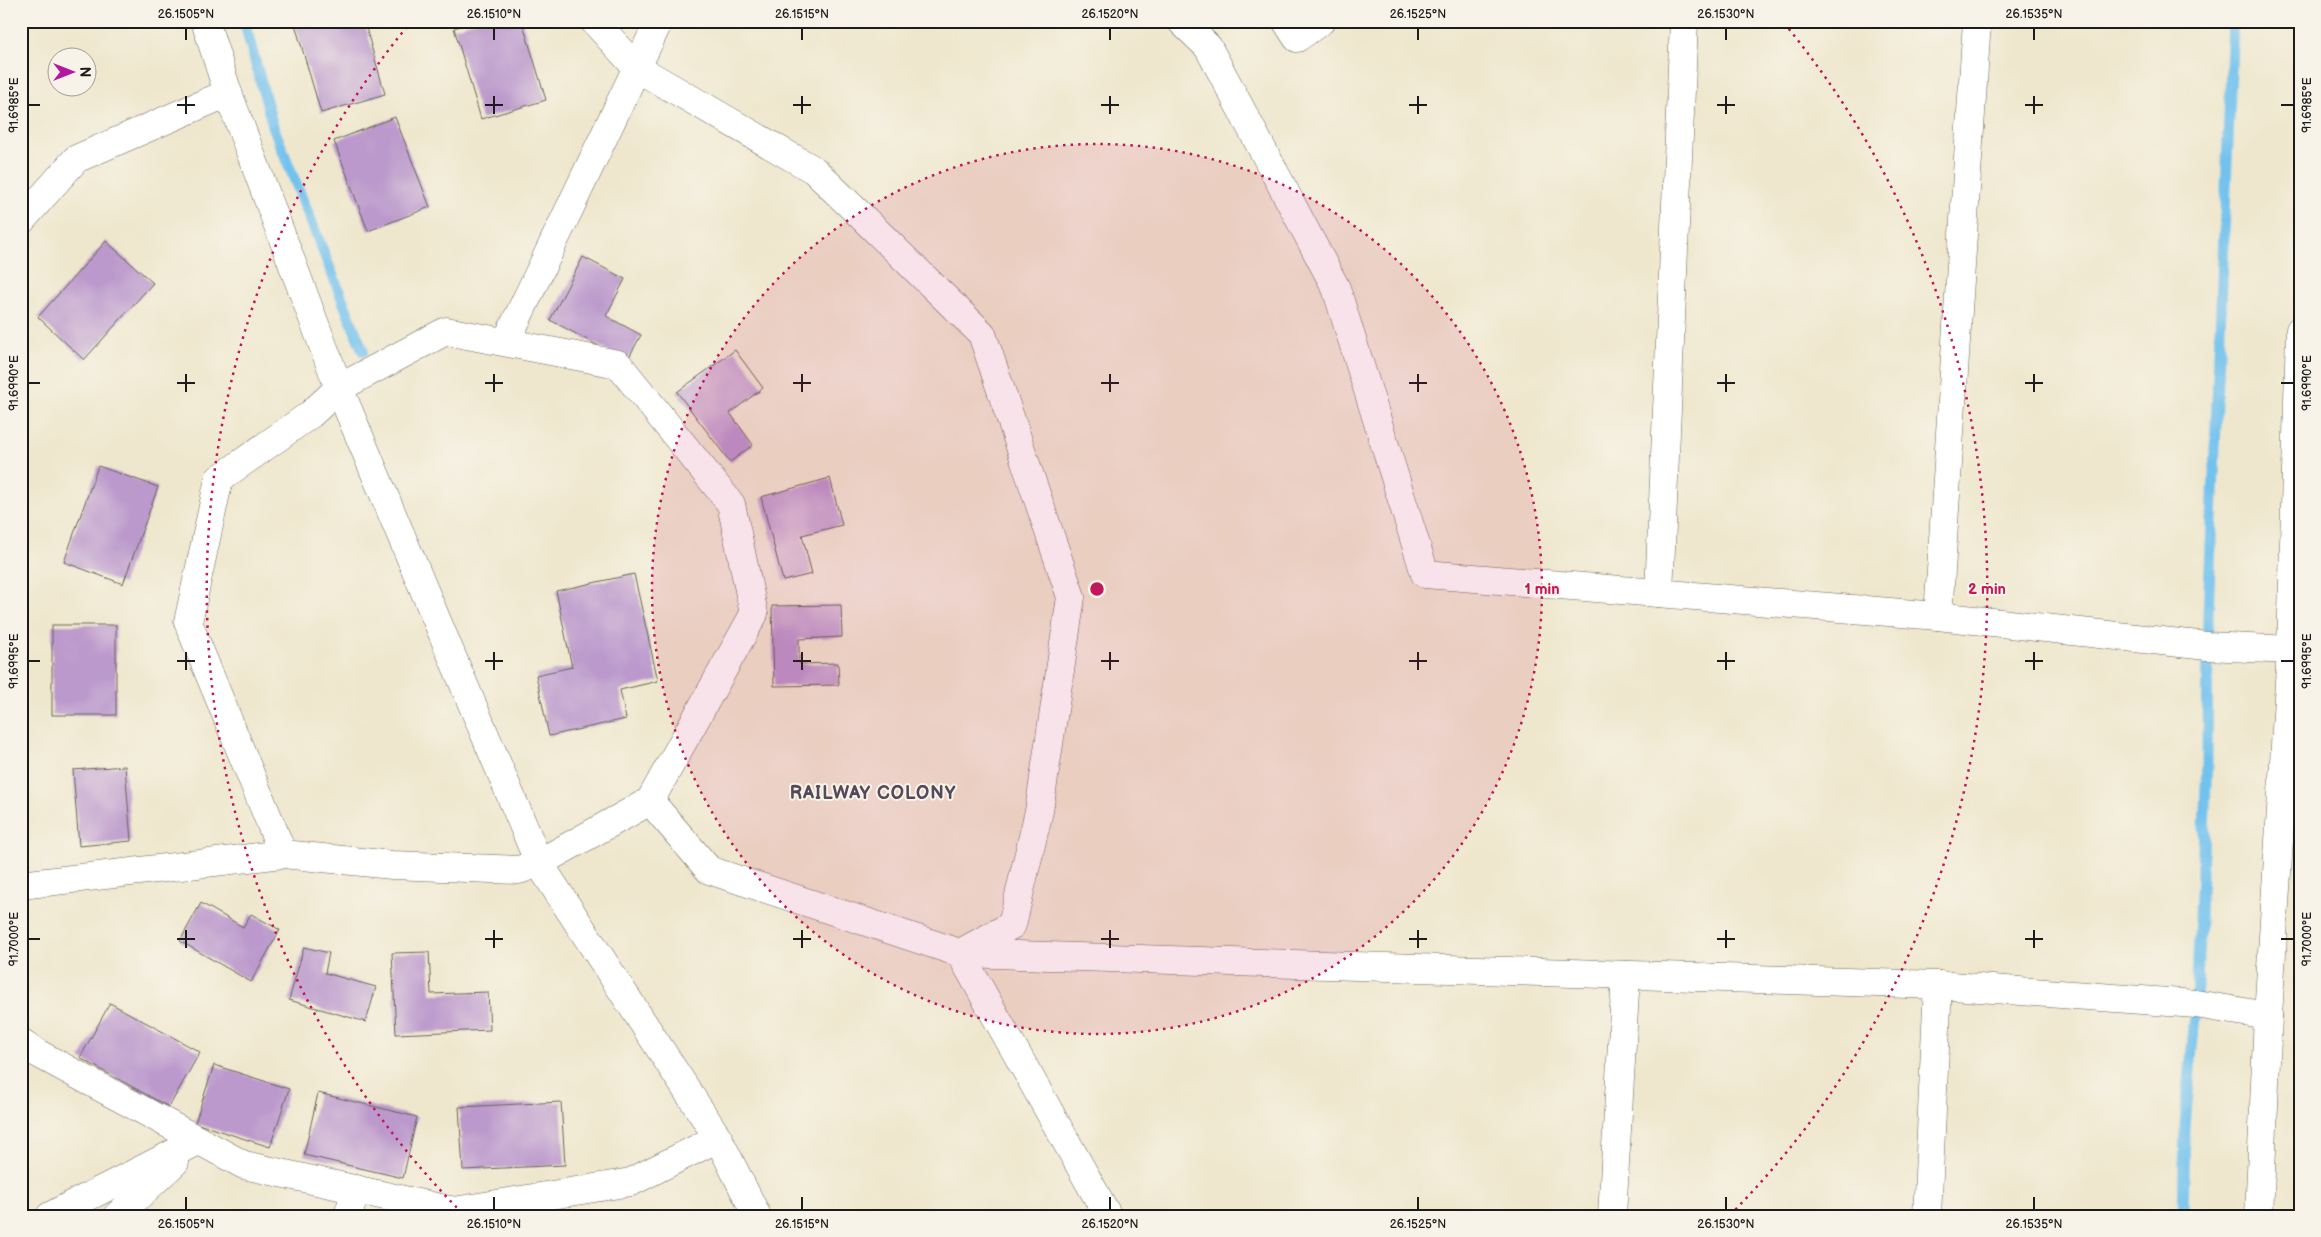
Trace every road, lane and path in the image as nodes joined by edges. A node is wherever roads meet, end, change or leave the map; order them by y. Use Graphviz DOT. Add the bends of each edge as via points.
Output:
graph roads {
  1 [pos="206,21"];
  2 [pos="594,21"];
  3 [pos="659,21"];
  4 [pos="1181,21"];
  5 [pos="1286,21"];
  6 [pos="1321,21"];
  7 [pos="1684,21"];
  8 [pos="1977,21"];
  9 [pos="637,68"];
  10 [pos="228,93"];
  11 [pos="21,221"];
  12 [pos="2300,330"];
  13 [pos="506,342"];
  14 [pos="339,388"];
  15 [pos="1659,593"];
  16 [pos="1938,616"];
  17 [pos="2291,650"];
  18 [pos="650,801"];
  19 [pos="283,854"];
  20 [pos="539,863"];
  21 [pos="21,885"];
  22 [pos="960,953"];
  23 [pos="1626,975"];
  24 [pos="1938,985"];
  25 [pos="2268,1016"];
  26 [pos="21,1042"];
  27 [pos="718,1138"];
  28 [pos="198,1140"];
  29 [pos="356,1190"];
  30 [pos="521,1208"];
  31 [pos="50,1216"];
  32 [pos="117,1216"];
  33 [pos="348,1216"];
  34 [pos="757,1216"];
  35 [pos="1108,1216"];
  36 [pos="1612,1216"];
  37 [pos="1927,1216"];
  38 [pos="2259,1216"];
  1 -- 10 [label="street"];
  2 -- 9 [label="street"];
  3 -- 9 [label="street"];
  4 -- 15 [label="street" via="1208,47 1336,288 1425,574"];
  5 -- 6 [label="street" via="1297,38"];
  7 -- 15 [label="street"];
  8 -- 16 [label="street"];
  9 -- 13 [label="street"];
  9 -- 22 [label="street" via="814,170 982,334 1071,598 1039,811 1012,925"];
  10 -- 11 [label="street" via="76,159"];
  10 -- 14 [label="street"];
  12 -- 17 [label="street"];
  13 -- 14 [label="street" via="446,331"];
  13 -- 18 [label="street" via="618,364 731,504 754,614"];
  14 -- 19 [label="street" via="311,414 219,479 188,622"];
  14 -- 20 [label="street"];
  15 -- 16 [label="street"];
  16 -- 17 [label="street" via="2208,646"];
  17 -- 25 [label="street"];
  18 -- 20 [label="street"];
  18 -- 22 [label="street" via="709,870"];
  19 -- 20 [label="street" via="392,865 490,869 519,870"];
  19 -- 21 [label="street"];
  20 -- 27 [label="street"];
  22 -- 23 [label="street"];
  22 -- 35 [label="street"];
  23 -- 24 [label="street"];
  23 -- 36 [label="street"];
  24 -- 25 [label="street" via="2196,1004"];
  24 -- 37 [label="street"];
  25 -- 38 [label="street"];
  26 -- 28 [label="street"];
  27 -- 30 [label="street" via="631,1182"];
  27 -- 34 [label="street"];
  28 -- 29 [label="street" via="244,1165"];
  28 -- 31 [label="street"];
  28 -- 32 [label="street"];
  29 -- 30 [label="street" via="454,1211"];
  29 -- 33 [label="street"];
}
